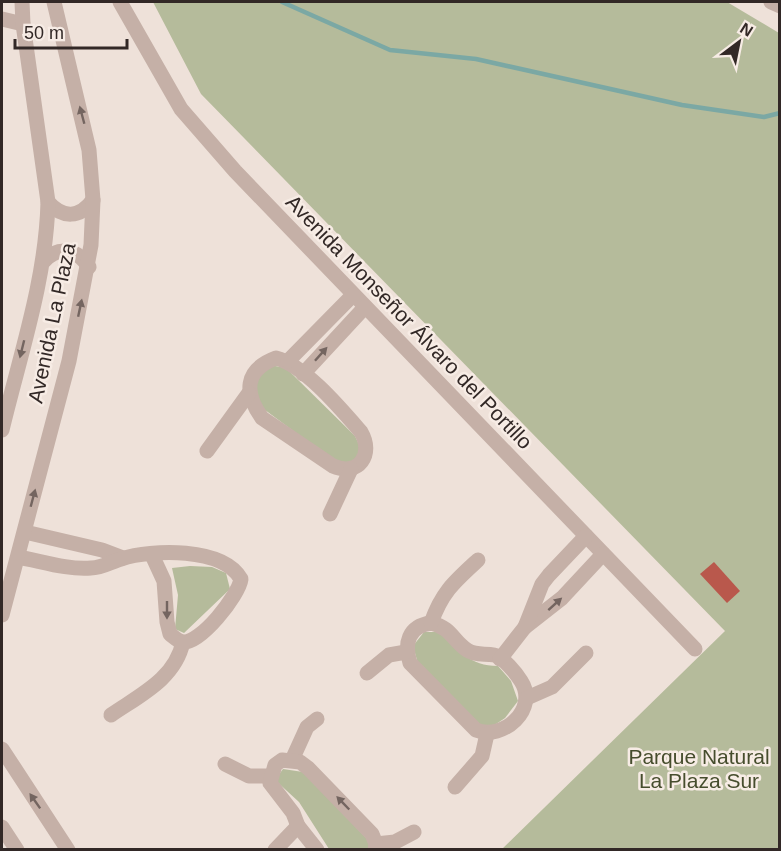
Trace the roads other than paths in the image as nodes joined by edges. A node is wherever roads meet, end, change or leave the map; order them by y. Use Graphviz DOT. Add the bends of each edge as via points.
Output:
graph roads {
  1 [pos="22,2"];
  2 [pos="54,2"];
  3 [pos="120,2"];
  4 [pos="771,2"];
  5 [pos="780,6"];
  6 [pos="2,19"];
  7 [pos="23,24"];
  8 [pos="93,201"];
  9 [pos="48,202"];
  10 [pos="44,261"];
  11 [pos="89,267"];
  12 [pos="353,295"];
  13 [pos="365,307"];
  14 [pos="288,361"];
  15 [pos="303,374"];
  16 [pos="249,393"];
  17 [pos="2,430"];
  18 [pos="207,452"];
  19 [pos="351,469"];
  20 [pos="330,514"];
  21 [pos="25,532"];
  22 [pos="586,536"];
  23 [pos="603,554"];
  24 [pos="152,555"];
  25 [pos="18,557"];
  26 [pos="123,558"];
  27 [pos="478,560"];
  28 [pos="2,615"];
  29 [pos="431,623"];
  30 [pos="525,627"];
  31 [pos="183,642"];
  32 [pos="695,649"];
  33 [pos="406,652"];
  34 [pos="586,653"];
  35 [pos="500,659"];
  36 [pos="367,673"];
  37 [pos="527,698"];
  38 [pos="111,715"];
  39 [pos="317,718"];
  40 [pos="488,734"];
  41 [pos="3,759"];
  42 [pos="292,760"];
  43 [pos="225,764"];
  44 [pos="271,776"];
  45 [pos="454,787"];
  46 [pos="298,826"];
  47 [pos="2,827"];
  48 [pos="414,832"];
  49 [pos="376,847"];
  50 [pos="17,849"];
  51 [pos="68,849"];
  52 [pos="275,849"];
  53 [pos="317,849"];
  1 -- 7 [label="street, Avenida La Plaza"];
  8 -- 2 [label="street, Avenida La Plaza, one-way" via="86,134"];
  3 -- 12 [label="street, Avenida Monseñor Álvaro del Portillo" via="181,109"];
  4 -- 5 [label="street"];
  6 -- 7 [label="street"];
  7 -- 9 [label="street, Avenida La Plaza"];
  8 -- 9 [label="street" via="77,215 55,211"];
  8 -- 11 [label="street, Avenida La Plaza"];
  9 -- 10 [label="street, Avenida La Plaza"];
  10 -- 11 [label="street" via="51,254 67,250 76,253"];
  10 -- 17 [label="street, Avenida La Plaza, one-way"];
  21 -- 11 [label="street, Avenida La Plaza, one-way"];
  12 -- 13 [label="street, Avenida Monseñor Álvaro del Portillo"];
  12 -- 14 [label="street"];
  15 -- 13 [label="street, one-way"];
  13 -- 22 [label="street, Avenida Monseñor Álvaro del Portillo"];
  14 -- 15 [label="street"];
  14 -- 16 [label="street" via="276,358 258,366"];
  15 -- 19 [label="street" via="366,441 367,451"];
  16 -- 18 [label="street"];
  16 -- 19 [label="street" via="262,418 333,466"];
  19 -- 20 [label="street"];
  21 -- 25 [label="street, Avenida La Plaza"];
  21 -- 26 [label="street"];
  22 -- 23 [label="street, Avenida Monseñor Álvaro del Portillo"];
  22 -- 30 [label="street" via="542,584"];
  30 -- 23 [label="street, one-way" via="562,598"];
  23 -- 32 [label="street, Avenida Monseñor Álvaro del Portillo"];
  24 -- 26 [label="street"];
  24 -- 31 [label="street, one-way" via="164,581 170,634"];
  24 -- 31 [label="street" via="187,553 214,559 230,566 241,579 240,588 227,608 197,636"];
  25 -- 26 [label="street" via="91,568"];
  25 -- 28 [label="street, Avenida La Plaza"];
  27 -- 29 [label="street" via="448,586"];
  29 -- 33 [label="street" via="422,624 410,634"];
  29 -- 35 [label="street" via="444,626 467,650"];
  30 -- 35 [label="street"];
  31 -- 38 [label="street" via="175,665 165,678"];
  33 -- 36 [label="street" via="389,655"];
  33 -- 40 [label="street" via="418,672 476,730"];
  34 -- 37 [label="street" via="552,687"];
  35 -- 37 [label="street" via="520,680"];
  37 -- 40 [label="street" via="520,715 501,732"];
  39 -- 42 [label="street" via="307,727"];
  40 -- 45 [label="street" via="482,756"];
  51 -- 41 [label="street, one-way"];
  42 -- 44 [label="street" via="275,765"];
  49 -- 42 [label="street, one-way" via="372,834 308,768"];
  43 -- 44 [label="street" via="249,776"];
  44 -- 46 [label="street" via="270,783"];
  46 -- 52 [label="street"];
  46 -- 53 [label="street"];
  47 -- 50 [label="street"];
  48 -- 49 [label="street"];
}
